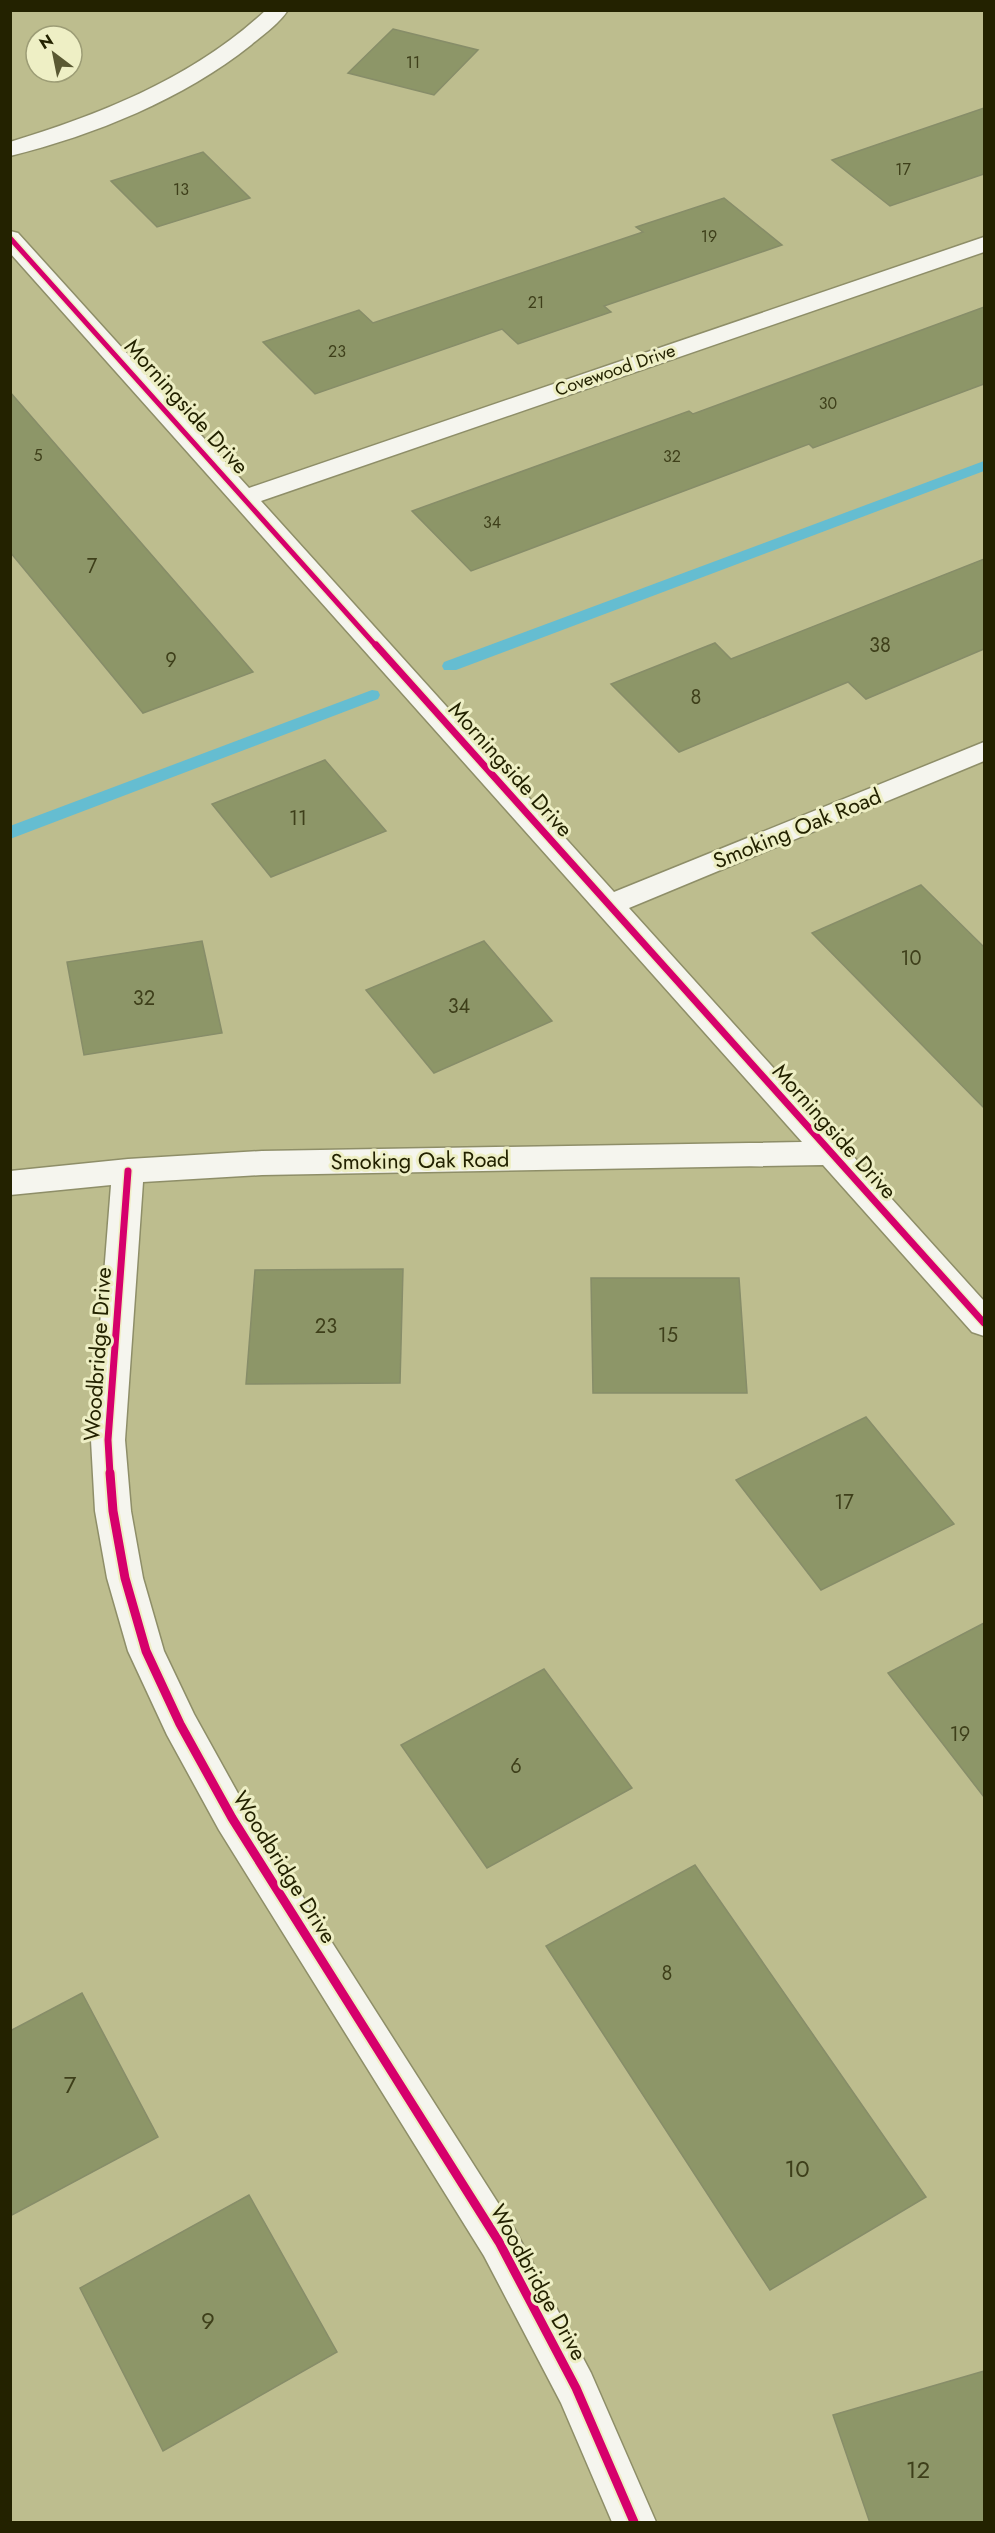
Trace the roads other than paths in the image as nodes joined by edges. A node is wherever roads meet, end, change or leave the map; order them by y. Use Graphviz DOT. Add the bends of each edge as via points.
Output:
graph roads {
  1 [pos="278,10"];
  2 [pos="10,149"];
  3 [pos="10,238"];
  4 [pos="984,243"];
  5 [pos="245,498"];
  6 [pos="984,750"];
  7 [pos="609,906"];
  8 [pos="830,1153"];
  9 [pos="128,1171"];
  10 [pos="10,1183"];
  11 [pos="984,1323"];
  12 [pos="634,2523"];
  1 -- 2 [label="street" via="219,58 163,91 99,120"];
  3 -- 5 [label="street, Morningside Drive"];
  4 -- 5 [label="street, Covewood Drive"];
  5 -- 7 [label="street, Morningside Drive"];
  6 -- 7 [label="street, Smoking Oak Road"];
  7 -- 8 [label="street, Morningside Drive"];
  8 -- 9 [label="street, Smoking Oak Road" via="262,1163"];
  8 -- 11 [label="street, Morningside Drive"];
  9 -- 10 [label="street, Smoking Oak Road"];
  9 -- 12 [label="street, Woodbridge Drive" via="108,1440 113,1511 125,1578 146,1651 180,1724 232,1818 499,2242 576,2388"];
}
